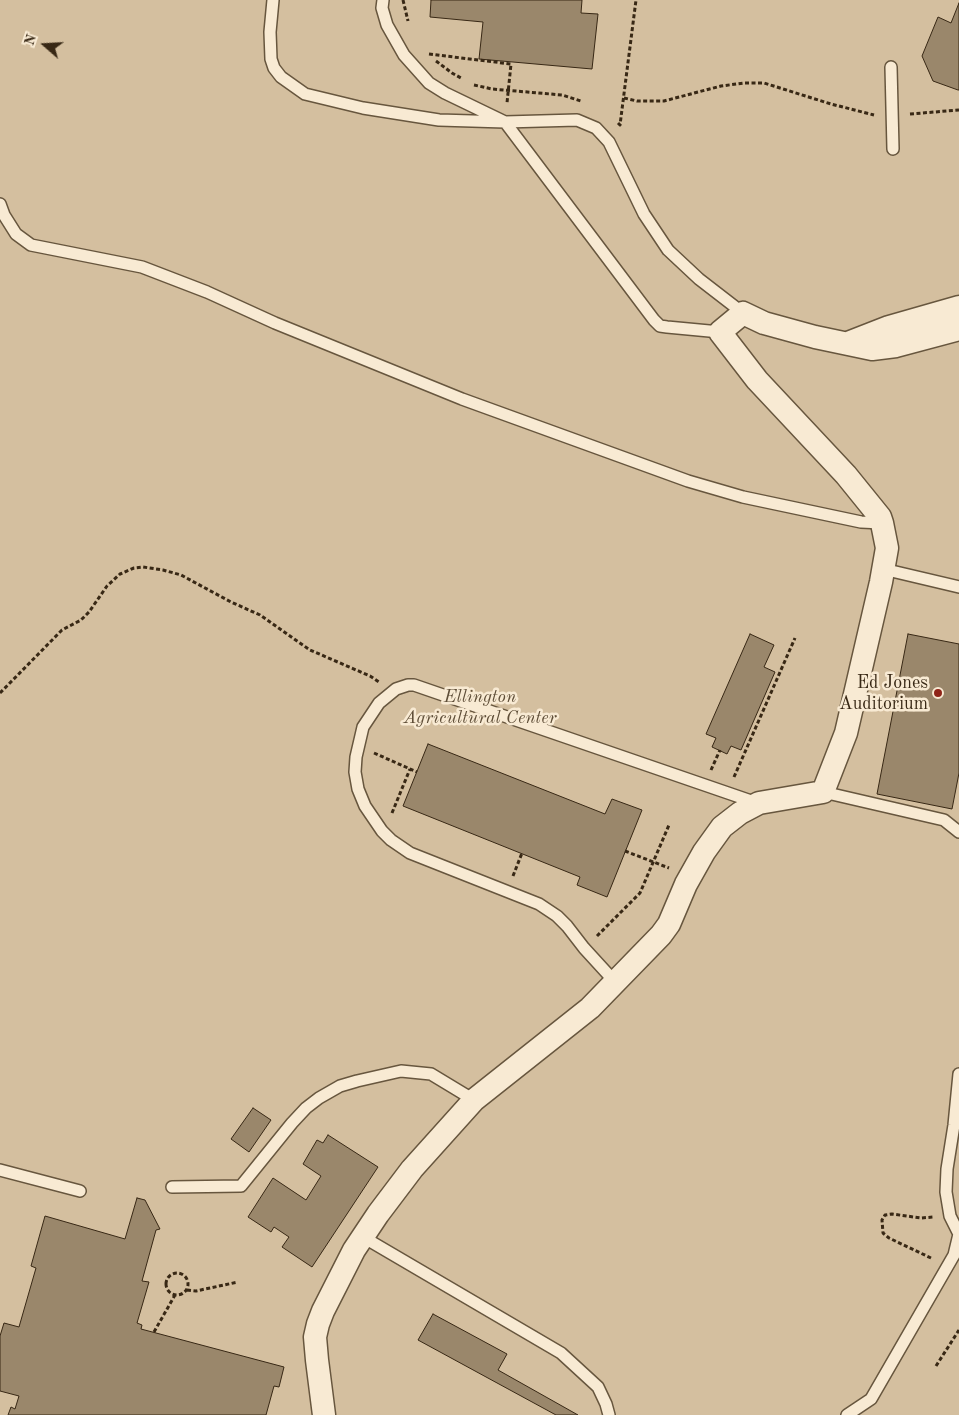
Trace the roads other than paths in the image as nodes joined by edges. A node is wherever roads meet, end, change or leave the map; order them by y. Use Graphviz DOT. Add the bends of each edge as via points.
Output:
graph roads {
  1 [pos="274,0"];
  2 [pos="383,0"];
  3 [pos="891,67"];
  4 [pos="505,122"];
  5 [pos="893,149"];
  6 [pos="0,204"];
  7 [pos="959,307"];
  8 [pos="743,313"];
  9 [pos="959,329"];
  10 [pos="720,332"];
  11 [pos="848,343"];
  12 [pos="882,523"];
  13 [pos="883,569"];
  14 [pos="959,587"];
  15 [pos="823,792"];
  16 [pos="758,803"];
  17 [pos="959,832"];
  18 [pos="616,983"];
  19 [pos="959,1074"];
  20 [pos="474,1100"];
  21 [pos="957,1126"];
  22 [pos="0,1170"];
  23 [pos="172,1187"];
  24 [pos="80,1191"];
  25 [pos="959,1234"];
  26 [pos="363,1237"];
  27 [pos="871,1399"];
  28 [pos="324,1415"];
  29 [pos="609,1415"];
  30 [pos="848,1415"];
  31 [pos="866,1415"];
  1 -- 4 [label="lane" via="271,59 281,78 304,94 362,108 439,120"];
  2 -- 4 [label="lane" via="382,8 395,42 429,83"];
  3 -- 5 [label="lane"];
  4 -- 8 [label="lane" via="577,120 596,128 609,142 644,214 668,250"];
  4 -- 10 [label="lane" via="660,326"];
  6 -- 12 [label="lane" via="16,234 31,245 142,267 462,399 704,486 861,522"];
  7 -- 11 [label="street" via="889,327"];
  8 -- 10 [label="street"];
  8 -- 11 [label="street" via="764,323"];
  9 -- 11 [label="street" via="896,346 872,349"];
  10 -- 12 [label="street" via="757,380 846,475"];
  12 -- 13 [label="street" via="887,548"];
  13 -- 14 [label="lane"];
  13 -- 15 [label="street" via="846,733"];
  15 -- 16 [label="street"];
  15 -- 17 [label="lane" via="944,820"];
  16 -- 18 [label="street" via="722,827 704,852 665,930"];
  16 -- 18 [label="lane" via="414,685 390,693 370,715 363,727 355,772 358,789 373,820 383,832 410,853 539,904 567,926"];
  18 -- 20 [label="street" via="590,1008"];
  19 -- 21 [label="lane"];
  20 -- 23 [label="lane" via="431,1074 401,1071 357,1081 340,1086 306,1108 241,1186"];
  20 -- 26 [label="street" via="412,1169"];
  21 -- 25 [label="lane" via="947,1169 946,1192 950,1216"];
  22 -- 24 [label="lane"];
  25 -- 27 [label="lane" via="954,1255"];
  26 -- 28 [label="street" via="318,1324 317,1360"];
  26 -- 29 [label="lane" via="561,1353 598,1387"];
  27 -- 30 [label="lane"];
  27 -- 31 [label="lane"];
}
